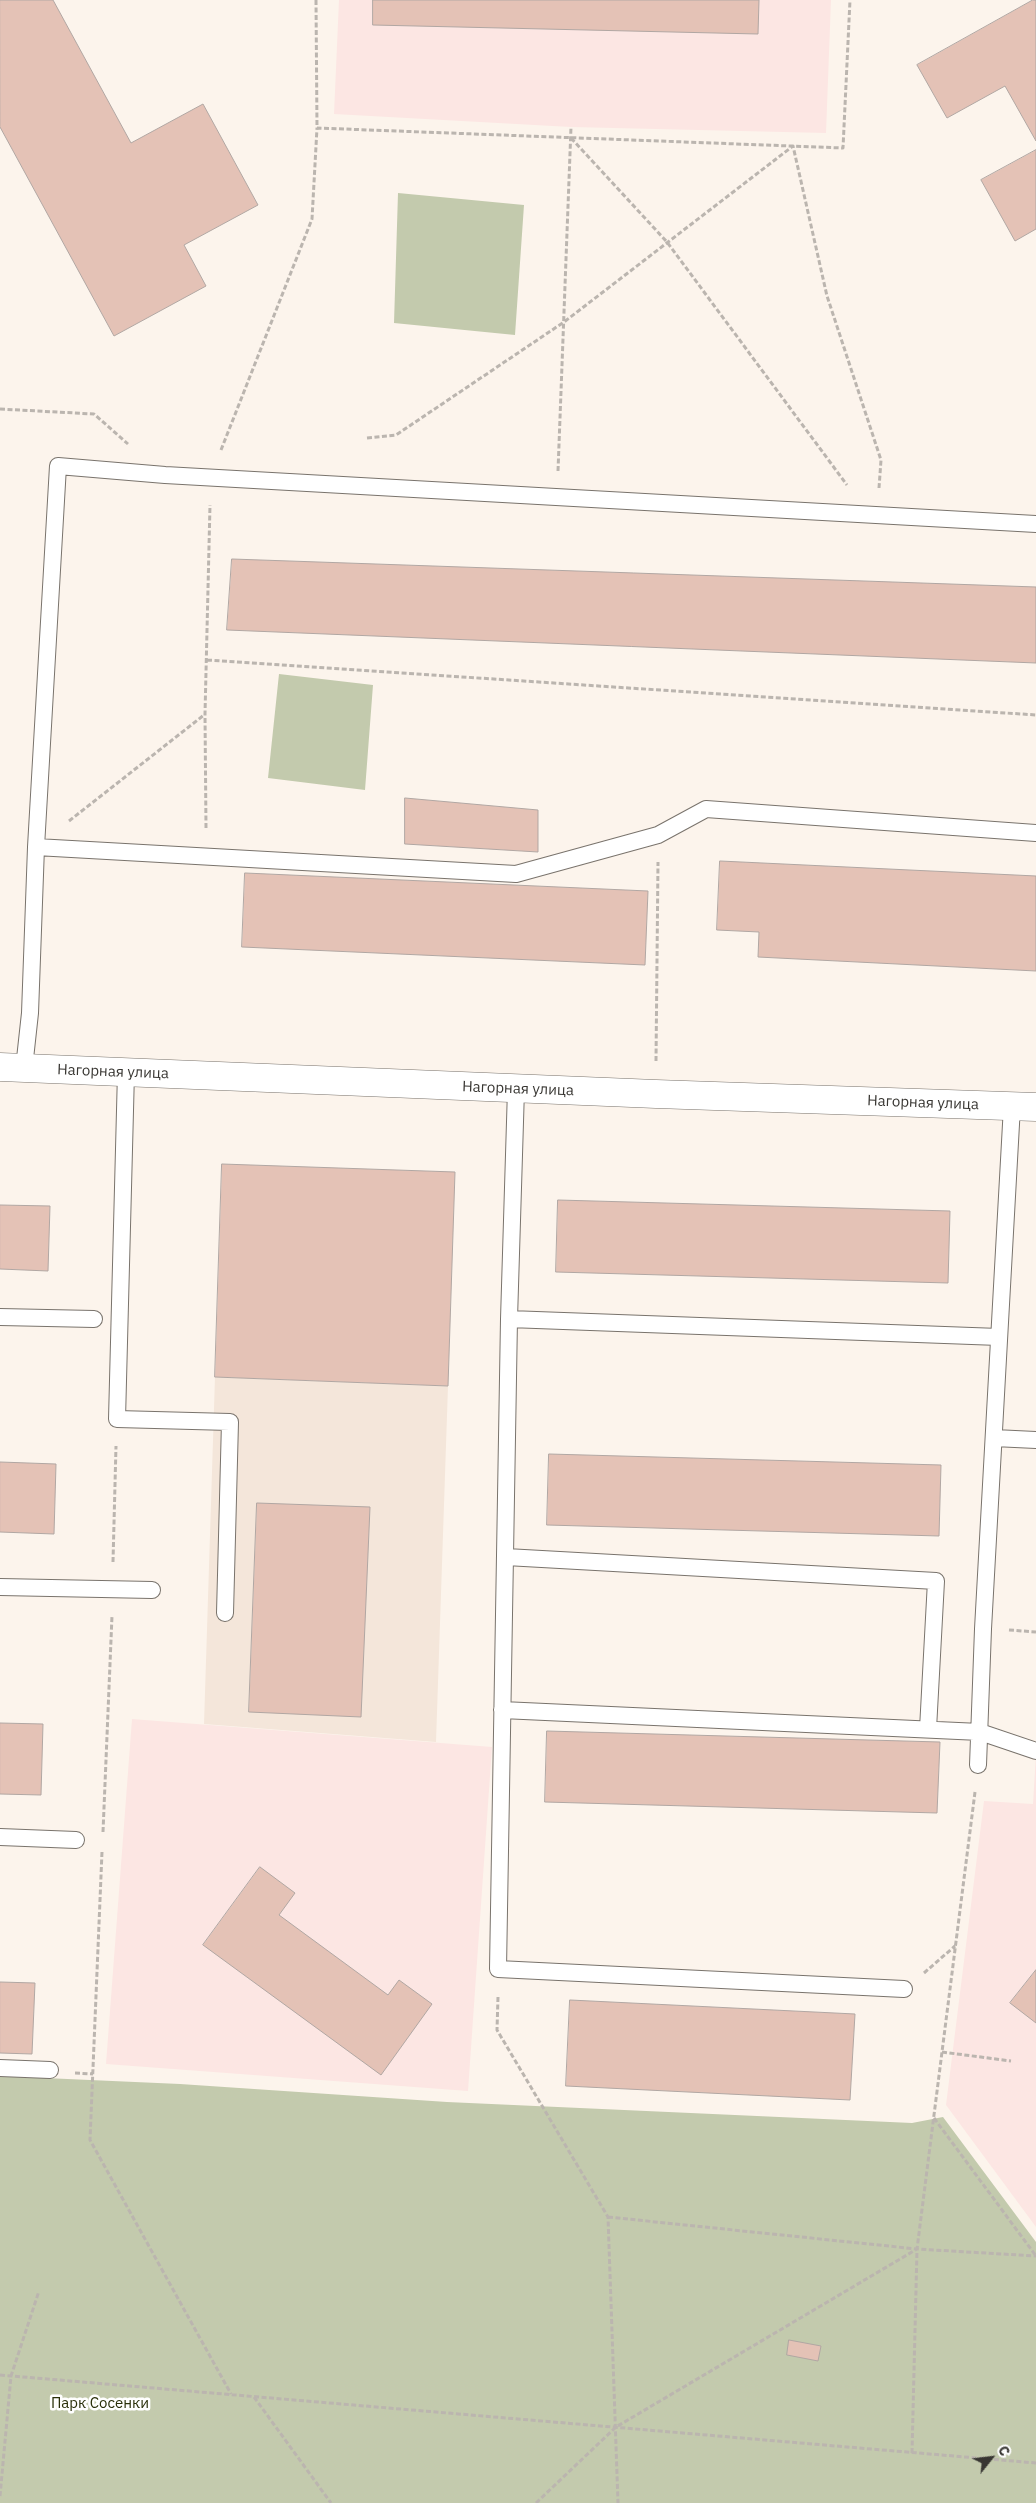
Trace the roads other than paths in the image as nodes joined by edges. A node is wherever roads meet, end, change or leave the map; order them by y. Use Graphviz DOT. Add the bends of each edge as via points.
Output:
graph roads {
  1 [pos="1036,524"];
  2 [pos="1036,833"];
  3 [pos="36,846"];
  4 [pos="12,1067"];
  5 [pos="126,1072"];
  6 [pos="516,1088"];
  7 [pos="1024,1107"];
  8 [pos="0,1316"];
  9 [pos="94,1319"];
  10 [pos="509,1319"];
  11 [pos="999,1337"];
  12 [pos="994,1438"];
  13 [pos="1036,1440"];
  14 [pos="506,1557"];
  15 [pos="0,1587"];
  16 [pos="152,1590"];
  17 [pos="225,1612"];
  18 [pos="502,1710"];
  19 [pos="928,1729"];
  20 [pos="980,1732"];
  21 [pos="1036,1751"];
  22 [pos="978,1765"];
  23 [pos="0,1837"];
  24 [pos="76,1840"];
  25 [pos="904,1989"];
  26 [pos="0,2068"];
  27 [pos="50,2070"];
  1 -- 3 [label="lane" via="165,475 58,466"];
  2 -- 3 [label="lane" via="706,809 658,835 516,874"];
  3 -- 4 [label="lane" via="30,1013"];
  4 -- 5 [label="street, Нагорная улица"];
  5 -- 6 [label="street, Нагорная улица"];
  5 -- 17 [label="lane" via="117,1419 230,1422"];
  6 -- 7 [label="street, Нагорная улица"];
  6 -- 10 [label="lane"];
  7 -- 11 [label="lane"];
  8 -- 9 [label="lane"];
  10 -- 11 [label="lane"];
  10 -- 14 [label="lane"];
  11 -- 12 [label="lane"];
  12 -- 13 [label="lane"];
  12 -- 20 [label="lane"];
  14 -- 18 [label="lane"];
  14 -- 19 [label="lane" via="936,1581"];
  15 -- 16 [label="lane"];
  18 -- 19 [label="lane"];
  18 -- 25 [label="lane" via="498,1969"];
  19 -- 20 [label="lane"];
  20 -- 21 [label="lane"];
  20 -- 22 [label="lane"];
  23 -- 24 [label="lane"];
  26 -- 27 [label="lane"];
}
